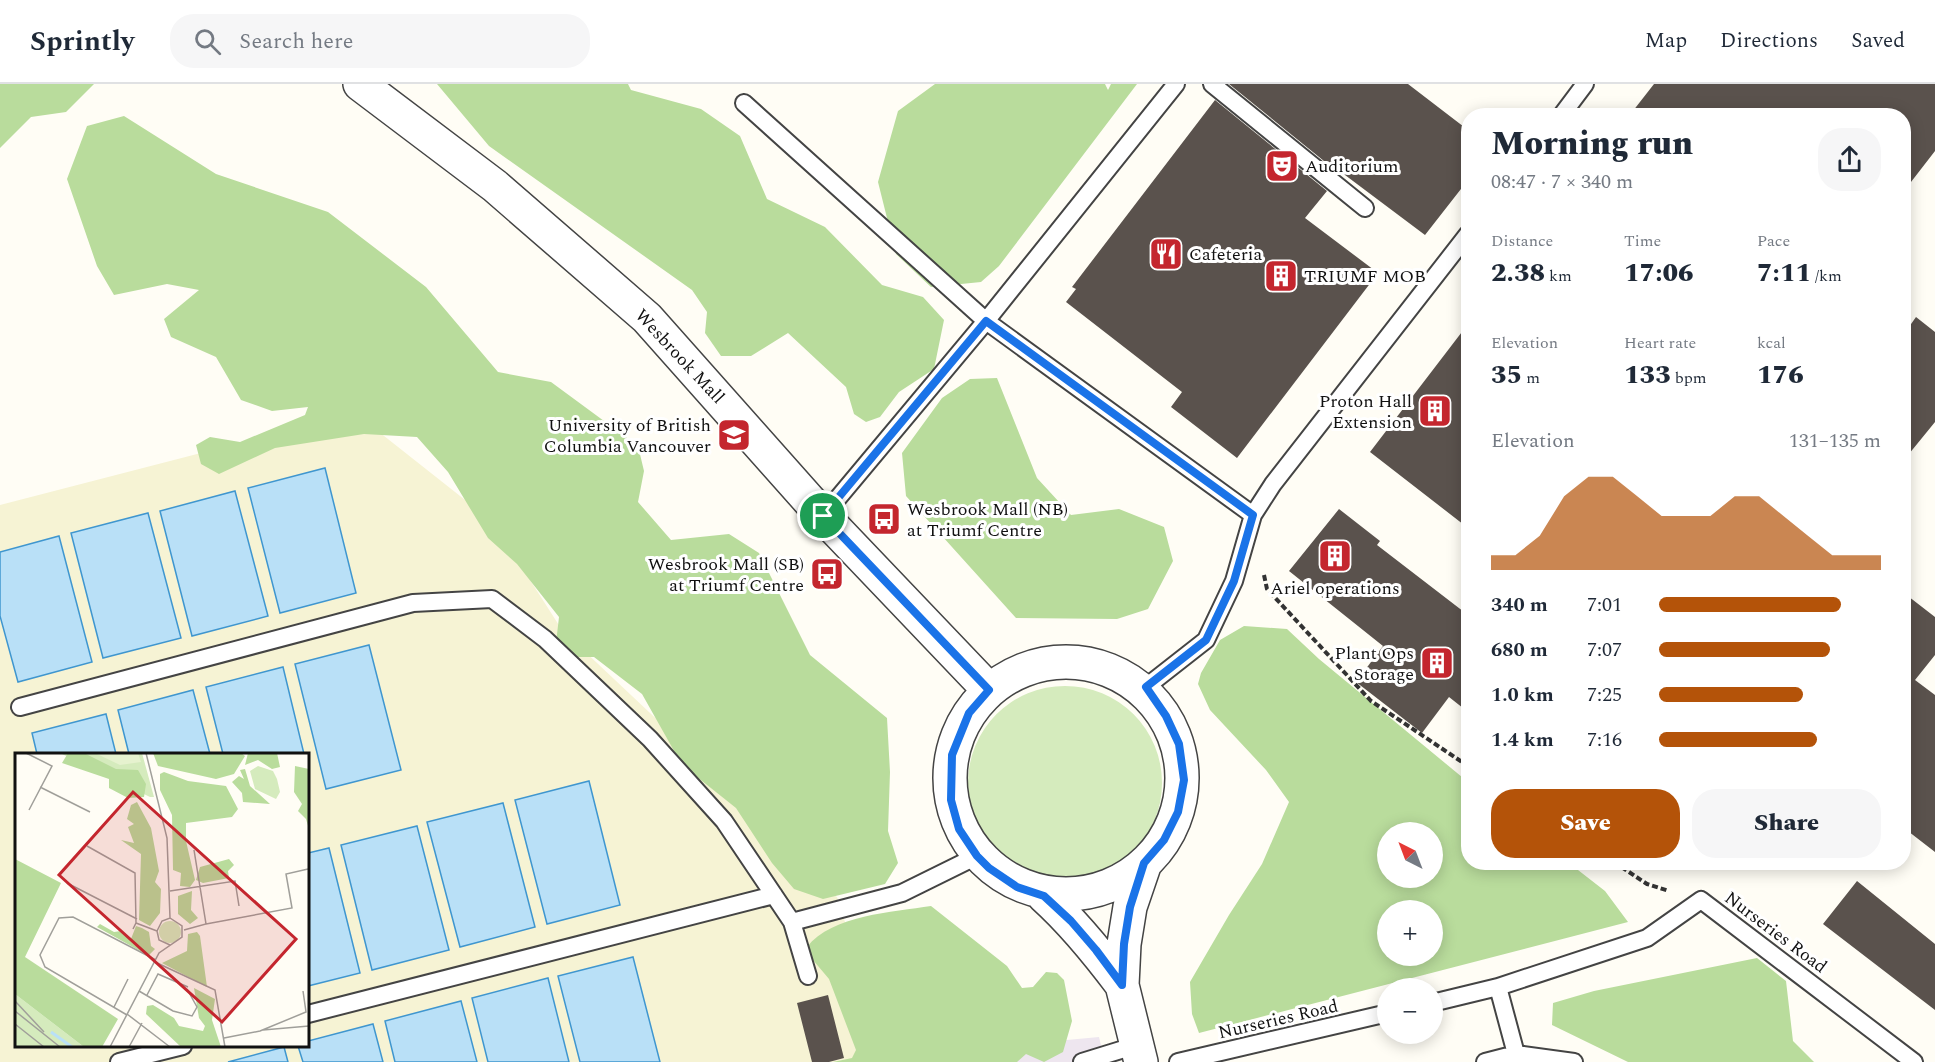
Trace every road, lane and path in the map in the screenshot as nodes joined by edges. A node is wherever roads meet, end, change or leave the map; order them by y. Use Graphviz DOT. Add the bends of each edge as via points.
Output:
graph roads {
  1 [pos="360,84"];
  2 [pos="1176,84"];
  3 [pos="1212,84"];
  4 [pos="1586,84"];
  5 [pos="744,103"];
  6 [pos="1567,108"];
  7 [pos="1365,208"];
  8 [pos="1461,243"];
  9 [pos="986,321"];
  10 [pos="1253,515"];
  11 [pos="823,516"];
  12 [pos="1263,568"];
  13 [pos="1146,687"];
  14 [pos="989,690"];
  15 [pos="20,706"];
  16 [pos="1461,761"];
  17 [pos="977,856"];
  18 [pos="1144,863"];
  19 [pos="1626,870"];
  20 [pos="774,895"];
  21 [pos="1044,896"];
  22 [pos="1701,900"];
  23 [pos="792,922"];
  24 [pos="808,976"];
  25 [pos="1122,985"];
  26 [pos="1498,987"];
  27 [pos="1443,1000"];
  28 [pos="309,1014"];
  29 [pos="1377,1016"];
  30 [pos="179,1047"];
  31 [pos="1516,1053"];
  32 [pos="1139,1054"];
  33 [pos="119,1062"];
  34 [pos="1082,1062"];
  35 [pos="1178,1062"];
  36 [pos="1485,1062"];
  37 [pos="1575,1062"];
  38 [pos="1914,1062"];
  1 -- 11 [label="street, Wesbrook Mall" via="495,186 647,318"];
  2 -- 9 [label="lane"];
  3 -- 7 [label="lane"];
  4 -- 6 [label="lane"];
  5 -- 9 [label="lane"];
  8 -- 10 [label="lane"];
  9 -- 10 [label="lane"];
  9 -- 11 [label="lane"];
  10 -- 13 [label="lane" via="1234,581 1206,640"];
  11 -- 14 [label="street, Wesbrook Mall"];
  12 -- 16 [label="path" via="1267,589 1371,701"];
  13 -- 14 [label="street" via="1111,667 1072,660 1032,666"];
  13 -- 18 [label="street" via="1179,744 1184,780 1178,812 1169,831"];
  14 -- 17 [label="street" via="969,713 952,755 951,800 959,829"];
  15 -- 20 [label="lane" via="413,603 492,599 545,639 650,739 724,821"];
  17 -- 21 [label="street" via="1017,887"];
  17 -- 23 [label="lane" via="902,893"];
  18 -- 21 [label="street" via="1102,887"];
  18 -- 25 [label="street" via="1130,907"];
  19 -- 22 [label="path" via="1647,884"];
  20 -- 23 [label="lane"];
  20 -- 28 [label="lane"];
  21 -- 25 [label="street" via="1071,921"];
  22 -- 26 [label="lane, Nurseries Road" via="1647,938"];
  22 -- 38 [label="lane, Nurseries Road"];
  23 -- 24 [label="lane"];
  25 -- 32 [label="street"];
  26 -- 27 [label="lane, Nurseries Road"];
  26 -- 31 [label="lane"];
  29 -- 35 [label="lane, Nurseries Road"];
  30 -- 33 [label="lane"];
  31 -- 36 [label="lane"];
  31 -- 37 [label="lane"];
  32 -- 34 [label="lane"];
}
